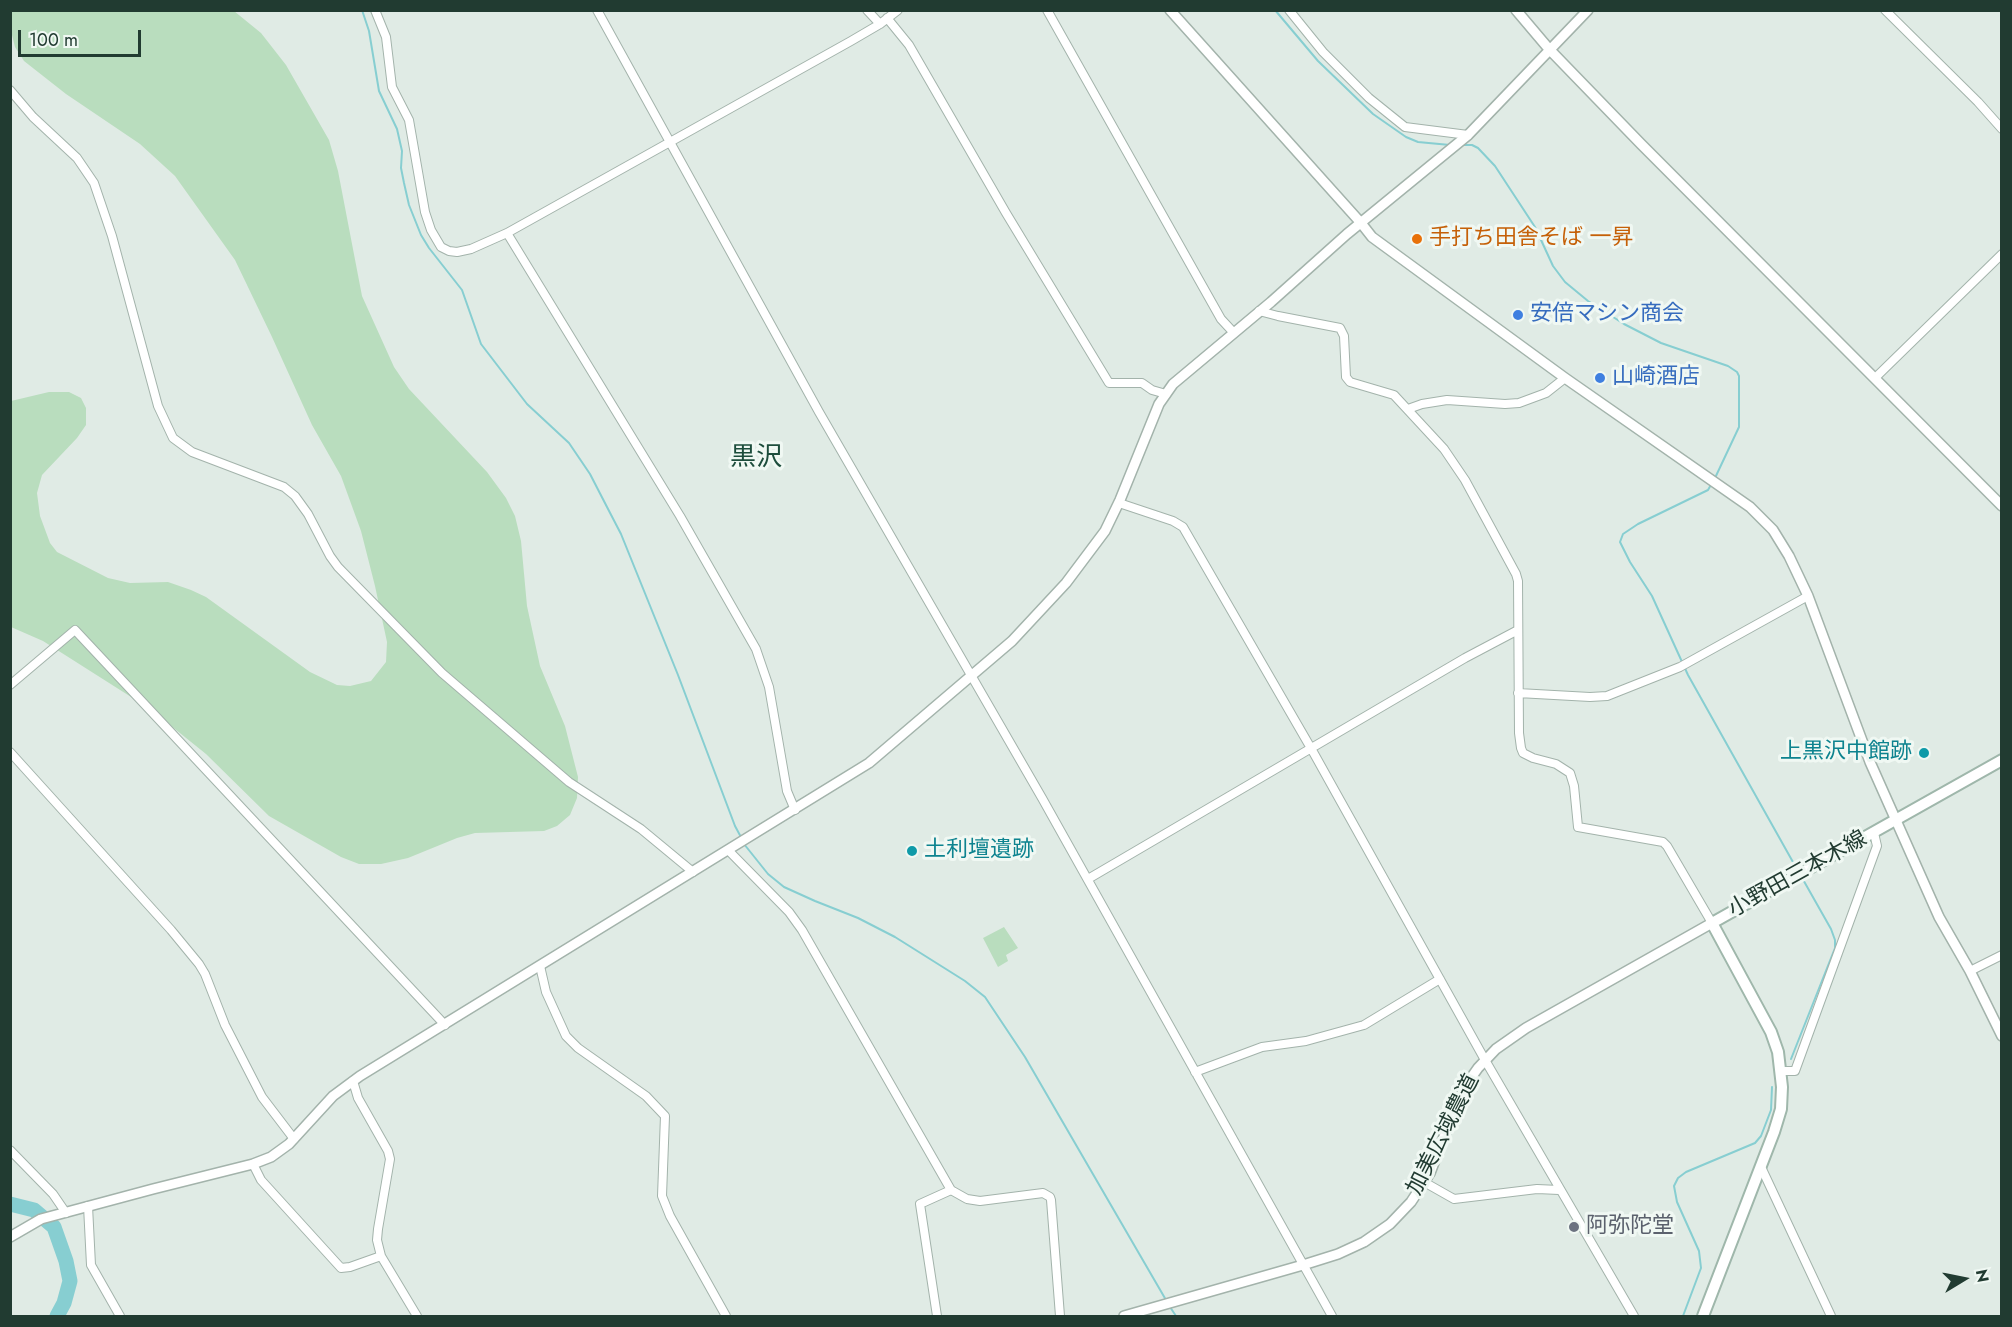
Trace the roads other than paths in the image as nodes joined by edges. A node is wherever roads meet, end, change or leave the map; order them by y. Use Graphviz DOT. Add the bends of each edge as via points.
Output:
graph roads {
  1 [pos="375,10"];
  2 [pos="597,10"];
  3 [pos="867,10"];
  4 [pos="898,10"];
  5 [pos="1047,10"];
  6 [pos="1170,10"];
  7 [pos="1289,10"];
  8 [pos="1516,10"];
  9 [pos="1588,10"];
  10 [pos="1885,10"];
  11 [pos="887,18"];
  12 [pos="880,24"];
  13 [pos="1549,49"];
  14 [pos="10,90"];
  15 [pos="2001,129"];
  16 [pos="1464,138"];
  17 [pos="671,141"];
  18 [pos="1361,223"];
  19 [pos="507,232"];
  20 [pos="2001,254"];
  21 [pos="1259,311"];
  22 [pos="1234,333"];
  23 [pos="1565,378"];
  24 [pos="1875,378"];
  25 [pos="1166,394"];
  26 [pos="1408,409"];
  27 [pos="1119,503"];
  28 [pos="2001,506"];
  29 [pos="1808,596"];
  30 [pos="1518,630"];
  31 [pos="972,677"];
  32 [pos="10,685"];
  33 [pos="1518,693"];
  34 [pos="1312,750"];
  35 [pos="10,752"];
  36 [pos="2001,760"];
  37 [pos="795,810"];
  38 [pos="1895,819"];
  39 [pos="1874,832"];
  40 [pos="731,847"];
  41 [pos="693,872"];
  42 [pos="1088,879"];
  43 [pos="1712,923"];
  44 [pos="2001,955"];
  45 [pos="540,966"];
  46 [pos="1970,971"];
  47 [pos="1440,979"];
  48 [pos="445,1025"];
  49 [pos="2001,1036"];
  50 [pos="1485,1060"];
  51 [pos="1195,1071"];
  52 [pos="1781,1071"];
  53 [pos="353,1081"];
  54 [pos="294,1139"];
  55 [pos="10,1150"];
  56 [pos="253,1164"];
  57 [pos="1761,1167"];
  58 [pos="1424,1182"];
  59 [pos="951,1190"];
  60 [pos="1559,1190"];
  61 [pos="88,1206"];
  62 [pos="62,1214"];
  63 [pos="10,1237"];
  64 [pos="381,1256"];
  65 [pos="1304,1265"];
  66 [pos="120,1317"];
  67 [pos="417,1317"];
  68 [pos="726,1317"];
  69 [pos="937,1317"];
  70 [pos="1059,1317"];
  71 [pos="1124,1317"];
  72 [pos="1332,1317"];
  73 [pos="1634,1317"];
  74 [pos="1703,1317"];
  75 [pos="1831,1317"];
  1 -- 19 [label="street" via="386,36 392,87 409,120 425,212 437,242 449,251 464,251"];
  2 -- 17 [label="street"];
  3 -- 12 [label="street"];
  4 -- 11 [label="street"];
  5 -- 22 [label="street" via="1221,319"];
  6 -- 18 [label="street"];
  7 -- 16 [label="street" via="1323,52 1405,127"];
  8 -- 13 [label="street"];
  9 -- 13 [label="street"];
  10 -- 15 [label="street"];
  11 -- 12 [label="street"];
  11 -- 25 [label="street" via="909,45 1109,383 1142,383"];
  12 -- 17 [label="street"];
  13 -- 16 [label="street"];
  13 -- 24 [label="street"];
  14 -- 41 [label="street" via="77,158 94,183 158,406 173,438 192,452 284,487 295,496 338,567 442,673 569,782 641,829"];
  16 -- 18 [label="street"];
  17 -- 19 [label="street"];
  17 -- 31 [label="street" via="819,412"];
  18 -- 21 [label="street"];
  18 -- 23 [label="street" via="1372,237"];
  19 -- 37 [label="street" via="748,632 764,670 787,791"];
  20 -- 24 [label="street"];
  21 -- 22 [label="street"];
  21 -- 26 [label="street" via="1340,328 1346,377 1350,382 1389,393"];
  22 -- 25 [label="street"];
  23 -- 26 [label="street" via="1546,393 1519,403 1448,400"];
  23 -- 29 [label="street" via="1750,507 1773,530"];
  24 -- 28 [label="street"];
  25 -- 27 [label="street"];
  26 -- 30 [label="street" via="1444,449 1465,480 1516,574"];
  27 -- 31 [label="street" via="1105,531 1051,602"];
  27 -- 34 [label="street" via="1183,526"];
  29 -- 33 [label="street" via="1680,668 1607,696"];
  29 -- 38 [label="street" via="1869,762"];
  30 -- 33 [label="street"];
  30 -- 34 [label="street"];
  31 -- 37 [label="street" via="869,763"];
  31 -- 42 [label="street"];
  32 -- 48 [label="street" via="75,630"];
  33 -- 43 [label="street" via="1523,753 1570,773 1578,827 1663,842"];
  34 -- 42 [label="street"];
  34 -- 47 [label="street"];
  35 -- 54 [label="street" via="199,964 237,1052 262,1097"];
  36 -- 38 [label="main road, 小野田三本木線"];
  37 -- 40 [label="street"];
  38 -- 39 [label="main road, 小野田三本木線"];
  38 -- 46 [label="street" via="1939,917"];
  39 -- 43 [label="main road, 小野田三本木線"];
  39 -- 52 [label="street" via="1877,846 1795,1071"];
  40 -- 41 [label="street"];
  40 -- 59 [label="street" via="802,930"];
  41 -- 45 [label="street"];
  42 -- 51 [label="street"];
  43 -- 50 [label="street, 加美広域農道" via="1526,1028"];
  43 -- 52 [label="main road, 小野田三本木線" via="1771,1032"];
  44 -- 46 [label="street"];
  45 -- 48 [label="street"];
  45 -- 68 [label="street" via="546,992 566,1036 646,1096 665,1116 662,1196"];
  46 -- 49 [label="street"];
  47 -- 50 [label="street"];
  47 -- 51 [label="street" via="1364,1025 1306,1041 1262,1047"];
  48 -- 53 [label="street"];
  50 -- 58 [label="street, 加美広域農道" via="1466,1085"];
  50 -- 60 [label="street"];
  51 -- 65 [label="street"];
  52 -- 57 [label="main road, 小野田三本木線" via="1781,1109"];
  53 -- 54 [label="street" via="333,1096"];
  53 -- 64 [label="street" via="390,1159 378,1228"];
  54 -- 56 [label="street" via="271,1157"];
  55 -- 62 [label="street" via="53,1194"];
  56 -- 61 [label="street"];
  56 -- 64 [label="street" via="261,1180 341,1268"];
  57 -- 74 [label="main road, 小野田三本木線"];
  57 -- 75 [label="street"];
  58 -- 60 [label="street" via="1454,1199"];
  58 -- 65 [label="street, 加美広域農道" via="1390,1224 1364,1242"];
  59 -- 69 [label="street" via="920,1204"];
  59 -- 70 [label="street" via="980,1201 1036,1193 1050,1197"];
  60 -- 73 [label="street"];
  61 -- 62 [label="street"];
  61 -- 66 [label="street" via="91,1265"];
  62 -- 63 [label="street" via="41,1220"];
  64 -- 67 [label="street"];
  65 -- 71 [label="street, 加美広域農道"];
  65 -- 72 [label="street"];
}
